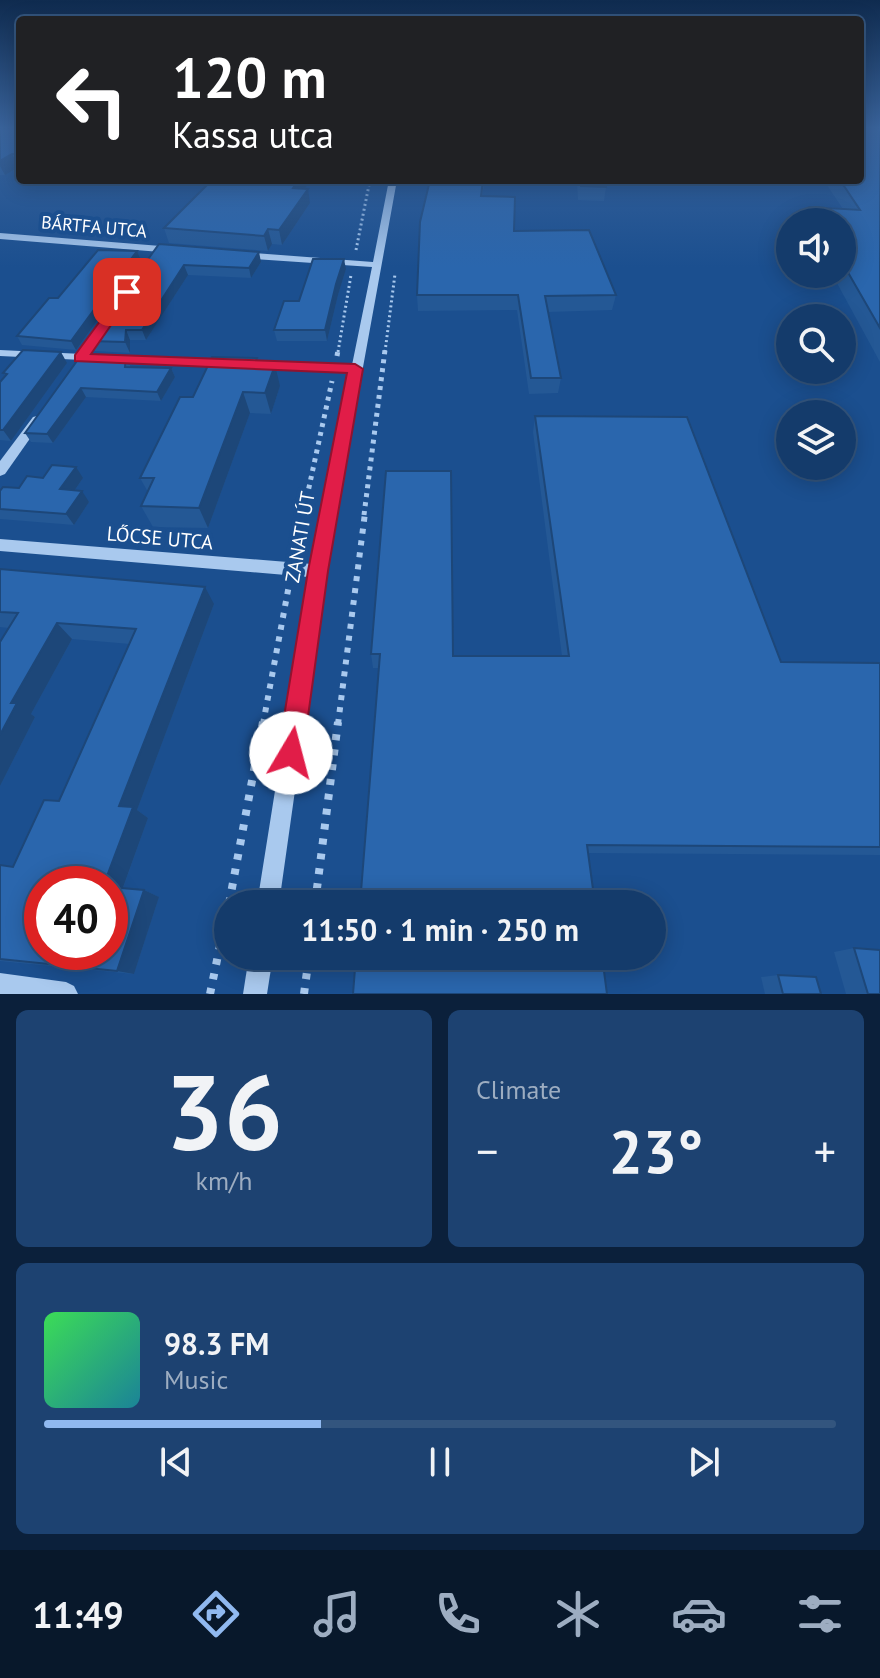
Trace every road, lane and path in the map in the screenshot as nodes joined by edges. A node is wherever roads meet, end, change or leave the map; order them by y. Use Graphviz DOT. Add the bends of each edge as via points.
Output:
graph roads {
  1 [pos="369,184"];
  2 [pos="392,184"];
  3 [pos="0,236"];
  4 [pos="158,249"];
  5 [pos="188,251"];
  6 [pos="233,254"];
  7 [pos="150,261"];
  8 [pos="354,263"];
  9 [pos="377,265"];
  10 [pos="395,273"];
  11 [pos="89,346"];
  12 [pos="0,353"];
  13 [pos="81,358"];
  14 [pos="335,368"];
  15 [pos="355,369"];
  16 [pos="72,371"];
  17 [pos="45,408"];
  18 [pos="0,471"];
  19 [pos="0,545"];
  20 [pos="291,569"];
  21 [pos="318,571"];
  22 [pos="231,890"];
  23 [pos="270,890"];
  24 [pos="317,890"];
  25 [pos="215,970"];
  26 [pos="259,970"];
  27 [pos="307,970"];
  28 [pos="0,985"];
  29 [pos="66,994"];
  30 [pos="210,994"];
  31 [pos="255,994"];
  32 [pos="304,994"];
  1 -- 8 [label="path"];
  2 -- 9 [label="street, ZANATI ÚT"];
  3 -- 4 [label="street, BÁRTFA UTCA"];
  4 -- 5 [label="street, BÁRTFA UTCA"];
  4 -- 7 [label="street"];
  6 -- 8 [label="street"];
  8 -- 9 [label="street"];
  8 -- 14 [label="path"];
  9 -- 15 [label="street, ZANATI ÚT"];
  10 -- 24 [label="path"];
  11 -- 13 [label="street"];
  12 -- 13 [label="street"];
  13 -- 14 [label="street"];
  13 -- 16 [label="street"];
  14 -- 15 [label="street"];
  14 -- 20 [label="path"];
  15 -- 21 [label="street, ZANATI ÚT"];
  17 -- 18 [label="street"];
  19 -- 20 [label="street, LŐCSE UTCA"];
  20 -- 21 [label="street, LŐCSE UTCA"];
  20 -- 22 [label="path"];
  21 -- 23 [label="street, ZANATI ÚT"];
  25 -- 30 [label="path"];
  26 -- 31 [label="street"];
  27 -- 32 [label="path"];
  28 -- 29 [label="street"];
}
